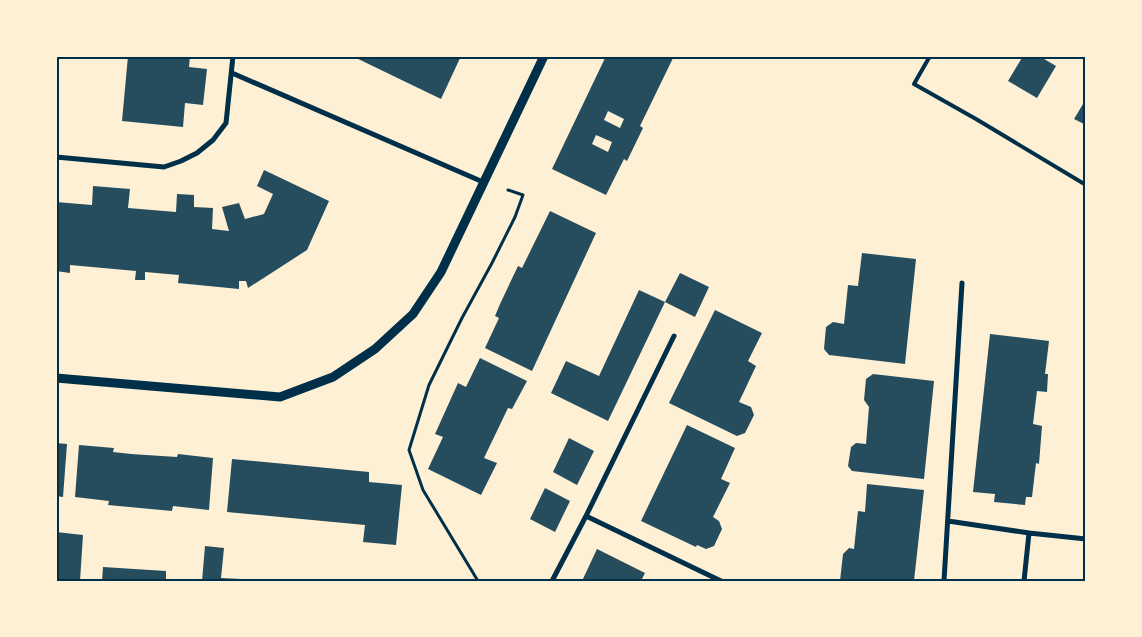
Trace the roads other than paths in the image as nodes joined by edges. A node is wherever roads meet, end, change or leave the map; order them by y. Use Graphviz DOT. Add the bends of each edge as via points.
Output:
graph roads {
  1 [pos="234,56"];
  2 [pos="544,56"];
  3 [pos="930,56"];
  4 [pos="232,73"];
  5 [pos="56,157"];
  6 [pos="483,182"];
  7 [pos="1086,185"];
  8 [pos="962,283"];
  9 [pos="674,336"];
  10 [pos="56,378"];
  11 [pos="586,516"];
  12 [pos="948,521"];
  13 [pos="1029,533"];
  14 [pos="1086,539"];
  15 [pos="552,581"];
  16 [pos="721,581"];
  17 [pos="944,581"];
  18 [pos="1024,581"];
  1 -- 4 [label="street"];
  2 -- 6 [label="street"];
  3 -- 7 [label="lane" via="914,84"];
  4 -- 5 [label="street" via="226,123 213,140 181,161 164,167"];
  4 -- 6 [label="street"];
  6 -- 10 [label="street" via="441,272 413,314 375,348 333,377 280,397"];
  8 -- 12 [label="street"];
  9 -- 11 [label="street"];
  11 -- 15 [label="street"];
  11 -- 16 [label="street"];
  12 -- 13 [label="street"];
  12 -- 17 [label="street"];
  13 -- 14 [label="street"];
  13 -- 18 [label="street"];
}
